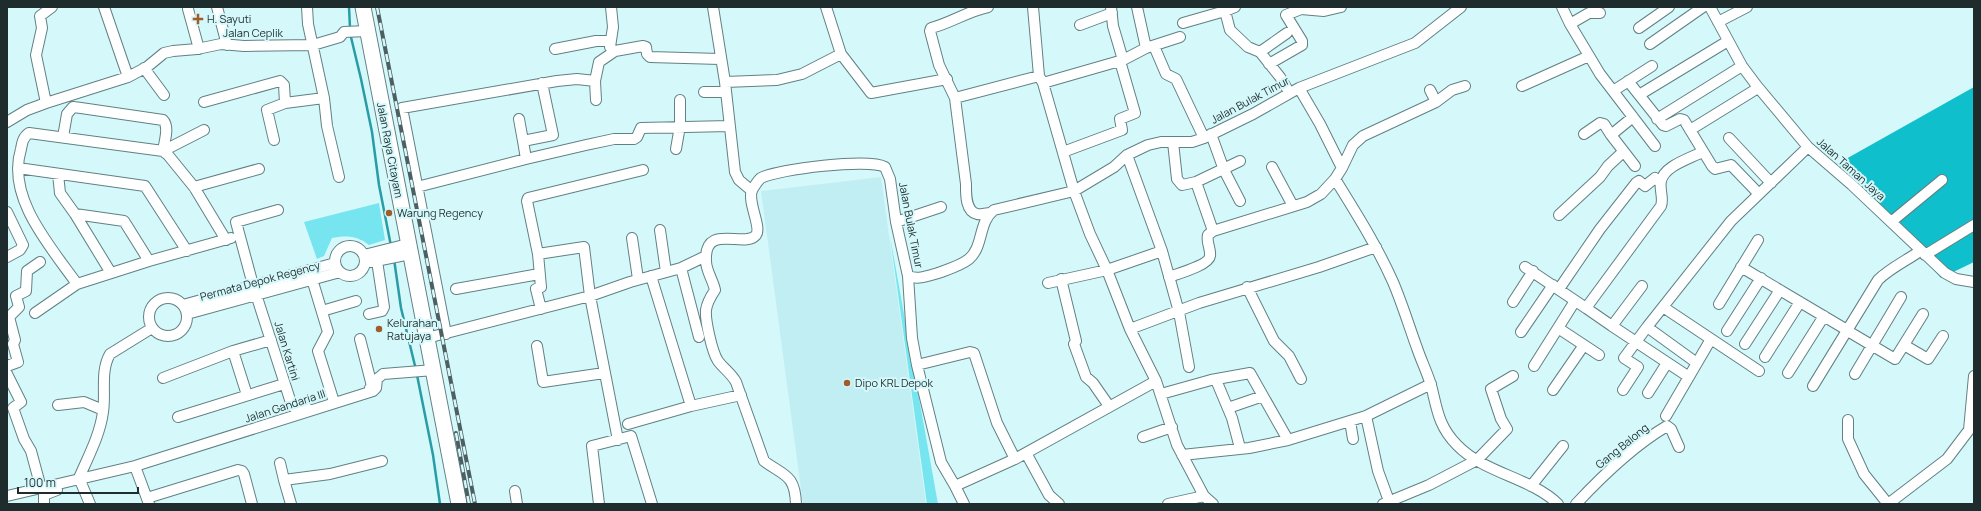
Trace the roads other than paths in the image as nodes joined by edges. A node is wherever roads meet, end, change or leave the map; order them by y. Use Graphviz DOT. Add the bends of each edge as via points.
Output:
graph roads {
  1 [pos="52,7"];
  2 [pos="104,7"];
  3 [pos="217,7"];
  4 [pos="307,7"];
  5 [pos="363,7"];
  6 [pos="611,7"];
  7 [pos="713,7"];
  8 [pos="826,7"];
  9 [pos="988,7"];
  10 [pos="1033,7"];
  11 [pos="1137,7"];
  12 [pos="1235,7"];
  13 [pos="1296,7"];
  14 [pos="1341,7"];
  15 [pos="1460,7"];
  16 [pos="1562,7"];
  17 [pos="1669,7"];
  18 [pos="1703,7"];
  19 [pos="1710,7"];
  20 [pos="1747,7"];
  21 [pos="188,9"];
  22 [pos="1111,10"];
  23 [pos="1224,11"];
  24 [pos="1600,13"];
  25 [pos="1286,15"];
  26 [pos="1718,22"];
  27 [pos="1183,23"];
  28 [pos="1570,24"];
  29 [pos="1080,25"];
  30 [pos="1639,28"];
  31 [pos="363,31"];
  32 [pos="1287,33"];
  33 [pos="1180,37"];
  34 [pos="611,41"];
  35 [pos="1728,41"];
  36 [pos="1650,44"];
  37 [pos="227,45"];
  38 [pos="313,45"];
  39 [pos="1150,47"];
  40 [pos="199,49"];
  41 [pos="555,49"];
  42 [pos="1260,52"];
  43 [pos="609,53"];
  44 [pos="841,54"];
  45 [pos="1589,56"];
  46 [pos="720,59"];
  47 [pos="1121,60"];
  48 [pos="1269,64"];
  49 [pos="1652,66"];
  50 [pos="1742,66"];
  51 [pos="144,68"];
  52 [pos="128,77"];
  53 [pos="947,79"];
  54 [pos="1041,80"];
  55 [pos="595,81"];
  56 [pos="1628,81"];
  57 [pos="542,83"];
  58 [pos="1466,86"];
  59 [pos="1522,86"];
  60 [pos="725,87"];
  61 [pos="1299,88"];
  62 [pos="1758,88"];
  63 [pos="1430,90"];
  64 [pos="1613,91"];
  65 [pos="704,92"];
  66 [pos="1290,92"];
  67 [pos="164,95"];
  68 [pos="1639,95"];
  69 [pos="324,98"];
  70 [pos="955,98"];
  71 [pos="596,100"];
  72 [pos="680,100"];
  73 [pos="204,102"];
  74 [pos="1436,102"];
  75 [pos="46,103"];
  76 [pos="285,103"];
  77 [pos="1633,117"];
  78 [pos="520,119"];
  79 [pos="1657,119"];
  80 [pos="7,122"];
  81 [pos="680,126"];
  82 [pos="730,126"];
  83 [pos="204,130"];
  84 [pos="1690,130"];
  85 [pos="1584,134"];
  86 [pos="1611,135"];
  87 [pos="1208,136"];
  88 [pos="63,137"];
  89 [pos="1730,138"];
  90 [pos="274,140"];
  91 [pos="523,141"];
  92 [pos="1173,142"];
  93 [pos="1655,146"];
  94 [pos="1808,148"];
  95 [pos="676,149"];
  96 [pos="163,151"];
  97 [pos="1063,152"];
  98 [pos="1623,152"];
  99 [pos="1702,152"];
  100 [pos="1127,155"];
  101 [pos="526,159"];
  102 [pos="1240,161"];
  103 [pos="1635,166"];
  104 [pos="1272,167"];
  105 [pos="18,168"];
  106 [pos="1342,168"];
  107 [pos="259,169"];
  108 [pos="643,170"];
  109 [pos="1224,170"];
  110 [pos="58,174"];
  111 [pos="340,177"];
  112 [pos="1335,179"];
  113 [pos="1942,180"];
  114 [pos="1196,182"];
  115 [pos="1660,182"];
  116 [pos="1771,183"];
  117 [pos="194,187"];
  118 [pos="417,187"];
  119 [pos="1074,191"];
  120 [pos="752,192"];
  121 [pos="1759,194"];
  122 [pos="1240,201"];
  123 [pos="1293,206"];
  124 [pos="941,207"];
  125 [pos="278,210"];
  126 [pos="7,212"];
  127 [pos="990,213"];
  128 [pos="75,214"];
  129 [pos="1559,215"];
  130 [pos="236,222"];
  131 [pos="896,222"];
  132 [pos="1891,222"];
  133 [pos="218,225"];
  134 [pos="1974,225"];
  135 [pos="660,230"];
  136 [pos="1213,231"];
  137 [pos="239,236"];
  138 [pos="632,238"];
  139 [pos="226,240"];
  140 [pos="1758,240"];
  141 [pos="1376,247"];
  142 [pos="405,250"];
  143 [pos="187,251"];
  144 [pos="1162,251"];
  145 [pos="386,253"];
  146 [pos="1922,253"];
  147 [pos="538,254"];
  148 [pos="706,256"];
  149 [pos="7,257"];
  150 [pos="364,260"];
  151 [pos="149,261"];
  152 [pos="377,261"];
  153 [pos="40,262"];
  154 [pos="338,267"];
  155 [pos="1741,267"];
  156 [pos="681,268"];
  157 [pos="1107,270"];
  158 [pos="666,272"];
  159 [pos="111,273"];
  160 [pos="539,274"];
  161 [pos="651,276"];
  162 [pos="908,276"];
  163 [pos="1169,278"];
  164 [pos="1761,278"];
  165 [pos="312,279"];
  166 [pos="638,279"];
  167 [pos="1061,280"];
  168 [pos="1048,283"];
  169 [pos="77,284"];
  170 [pos="1974,284"];
  171 [pos="1642,286"];
  172 [pos="1247,287"];
  173 [pos="1556,287"];
  174 [pos="255,289"];
  175 [pos="456,289"];
  176 [pos="1780,290"];
  177 [pos="590,296"];
  178 [pos="1901,297"];
  179 [pos="356,301"];
  180 [pos="1575,301"];
  181 [pos="1513,302"];
  182 [pos="1800,302"];
  183 [pos="1719,304"];
  184 [pos="1663,307"];
  185 [pos="1586,308"];
  186 [pos="541,309"];
  187 [pos="185,310"];
  188 [pos="322,311"];
  189 [pos="1179,312"];
  190 [pos="35,313"];
  191 [pos="369,314"];
  192 [pos="1923,314"];
  193 [pos="1824,316"];
  194 [pos="1612,326"];
  195 [pos="1647,327"];
  196 [pos="152,328"];
  197 [pos="1558,328"];
  198 [pos="1130,329"];
  199 [pos="1847,330"];
  200 [pos="1726,331"];
  201 [pos="1521,332"];
  202 [pos="446,334"];
  203 [pos="1943,336"];
  204 [pos="699,337"];
  205 [pos="427,338"];
  206 [pos="360,339"];
  207 [pos="1711,339"];
  208 [pos="271,340"];
  209 [pos="1636,342"];
  210 [pos="1745,344"];
  211 [pos="1584,345"];
  212 [pos="1871,345"];
  213 [pos="1904,345"];
  214 [pos="537,346"];
  215 [pos="233,352"];
  216 [pos="1599,355"];
  217 [pos="1765,357"];
  218 [pos="1694,361"];
  219 [pos="1667,363"];
  220 [pos="917,365"];
  221 [pos="7,366"];
  222 [pos="1534,366"];
  223 [pos="1189,367"];
  224 [pos="429,371"];
  225 [pos="1758,371"];
  226 [pos="604,373"];
  227 [pos="1788,373"];
  228 [pos="7,374"];
  229 [pos="1855,374"];
  230 [pos="1513,376"];
  231 [pos="1974,376"];
  232 [pos="1689,377"];
  233 [pos="163,378"];
  234 [pos="1301,379"];
  235 [pos="1216,380"];
  236 [pos="1156,381"];
  237 [pos="284,384"];
  238 [pos="1431,384"];
  239 [pos="1813,386"];
  240 [pos="1553,390"];
  241 [pos="1623,390"];
  242 [pos="1648,393"];
  243 [pos="1974,393"];
  244 [pos="1161,394"];
  245 [pos="247,395"];
  246 [pos="741,395"];
  247 [pos="1263,396"];
  248 [pos="333,399"];
  249 [pos="58,405"];
  250 [pos="691,406"];
  251 [pos="1109,406"];
  252 [pos="1228,408"];
  253 [pos="103,410"];
  254 [pos="1366,416"];
  255 [pos="1666,416"];
  256 [pos="178,417"];
  257 [pos="1848,420"];
  258 [pos="1350,421"];
  259 [pos="628,424"];
  260 [pos="1172,427"];
  261 [pos="1972,434"];
  262 [pos="1143,436"];
  263 [pos="1353,439"];
  264 [pos="618,440"];
  265 [pos="1288,440"];
  266 [pos="1563,446"];
  267 [pos="1679,447"];
  268 [pos="1240,448"];
  269 [pos="1026,453"];
  270 [pos="1182,455"];
  271 [pos="1015,460"];
  272 [pos="1477,460"];
  273 [pos="382,461"];
  274 [pos="280,464"];
  275 [pos="136,468"];
  276 [pos="284,480"];
  277 [pos="81,481"];
  278 [pos="954,486"];
  279 [pos="1531,486"];
  280 [pos="41,488"];
  281 [pos="514,491"];
  282 [pos="7,496"];
  283 [pos="1204,496"];
  284 [pos="148,501"];
  285 [pos="1386,503"];
  286 [pos="44,504"];
  287 [pos="90,504"];
  288 [pos="252,504"];
  289 [pos="291,504"];
  290 [pos="459,504"];
  291 [pos="517,504"];
  292 [pos="599,504"];
  293 [pos="650,504"];
  294 [pos="796,504"];
  295 [pos="964,504"];
  296 [pos="1059,504"];
  297 [pos="1168,504"];
  298 [pos="1213,504"];
  299 [pos="1557,504"];
  300 [pos="1576,504"];
  301 [pos="1888,504"];
  1 -- 75 [label="street" via="40,16 42,28 36,50"];
  2 -- 52 [label="street"];
  3 -- 37 [label="street"];
  4 -- 38 [label="street"];
  5 -- 31 [label="main road, Jalan Raya Citayam"];
  6 -- 34 [label="street"];
  7 -- 46 [label="street"];
  8 -- 44 [label="street"];
  9 -- 53 [label="street" via="973,10 930,28 932,44"];
  10 -- 54 [label="street"];
  11 -- 39 [label="street"];
  12 -- 23 [label="street"];
  13 -- 25 [label="street"];
  14 -- 25 [label="street" via="1324,10 1302,9"];
  15 -- 61 [label="street, Jalan Bulak Timur" via="1415,43"];
  16 -- 28 [label="street"];
  17 -- 30 [label="street"];
  18 -- 36 [label="street"];
  19 -- 26 [label="street, Jalan Taman Jaya"];
  20 -- 26 [label="street"];
  21 -- 40 [label="street"];
  22 -- 29 [label="street"];
  22 -- 47 [label="street"];
  23 -- 27 [label="street"];
  23 -- 42 [label="street" via="1230,30 1237,38"];
  24 -- 28 [label="street" via="1589,13"];
  25 -- 48 [label="street" via="1302,45"];
  26 -- 35 [label="street, Jalan Taman Jaya"];
  28 -- 45 [label="street"];
  31 -- 38 [label="street, Jalan Ceplik" via="344,32 340,37"];
  31 -- 142 [label="main road, Jalan Raya Citayam" via="393,157"];
  32 -- 42 [label="street"];
  33 -- 39 [label="street"];
  34 -- 41 [label="street" via="596,40"];
  34 -- 43 [label="street"];
  35 -- 50 [label="street, Jalan Taman Jaya"];
  35 -- 68 [label="street"];
  37 -- 38 [label="street, Jalan Ceplik"];
  37 -- 40 [label="street, Jalan Ceplik"];
  38 -- 69 [label="street"];
  39 -- 47 [label="street"];
  39 -- 87 [label="street" via="1166,74 1176,80"];
  40 -- 51 [label="street, Jalan Ceplik" via="164,54"];
  42 -- 48 [label="street"];
  43 -- 46 [label="street" via="643,46 650,57"];
  43 -- 55 [label="street" via="599,62"];
  44 -- 53 [label="street" via="871,94"];
  44 -- 60 [label="street" via="802,74"];
  45 -- 59 [label="street"];
  45 -- 64 [label="street"];
  46 -- 60 [label="street"];
  47 -- 54 [label="street"];
  47 -- 97 [label="street" via="1135,113 1120,119 1122,130 1119,132"];
  48 -- 66 [label="street"];
  49 -- 56 [label="street"];
  50 -- 62 [label="street, Jalan Taman Jaya"];
  50 -- 79 [label="street"];
  51 -- 52 [label="street, Jalan Ceplik"];
  51 -- 67 [label="street"];
  52 -- 75 [label="street, Jalan Ceplik"];
  53 -- 70 [label="street"];
  54 -- 70 [label="street"];
  54 -- 97 [label="street"];
  55 -- 57 [label="street" via="577,79"];
  55 -- 71 [label="street"];
  56 -- 64 [label="street"];
  56 -- 68 [label="street"];
  57 -- 91 [label="street" via="553,135"];
  57 -- 118 [label="street" via="402,108"];
  58 -- 74 [label="street" via="1452,90"];
  60 -- 65 [label="street"];
  60 -- 82 [label="street"];
  61 -- 66 [label="street, Jalan Bulak Timur"];
  61 -- 106 [label="street"];
  62 -- 84 [label="street"];
  62 -- 94 [label="street, Jalan Taman Jaya"];
  63 -- 74 [label="street"];
  64 -- 77 [label="street"];
  66 -- 87 [label="street, Jalan Bulak Timur"];
  68 -- 79 [label="street"];
  69 -- 76 [label="street"];
  69 -- 111 [label="street" via="327,126"];
  70 -- 127 [label="street" via="966,197 972,211 977,214"];
  72 -- 81 [label="street"];
  73 -- 76 [label="street" via="280,81 284,85"];
  74 -- 106 [label="street" via="1363,136 1353,145"];
  75 -- 80 [label="street, Jalan Ceplik" via="27,110"];
  76 -- 90 [label="street" via="267,110"];
  77 -- 86 [label="street"];
  77 -- 93 [label="street"];
  78 -- 91 [label="street"];
  79 -- 84 [label="street" via="1666,126 1680,119 1684,120"];
  81 -- 82 [label="street"];
  81 -- 95 [label="street"];
  81 -- 101 [label="street" via="641,128 634,139 614,139"];
  82 -- 120 [label="street" via="736,172 739,180"];
  83 -- 96 [label="street"];
  84 -- 99 [label="street"];
  85 -- 86 [label="street" via="1600,123 1604,124"];
  86 -- 98 [label="street"];
  87 -- 92 [label="street, Jalan Bulak Timur" via="1192,142"];
  87 -- 109 [label="street"];
  88 -- 96 [label="street"];
  88 -- 96 [label="street" via="67,114 73,107 81,108 163,120 167,128"];
  88 -- 105 [label="street" via="29,133 26,135 18,158"];
  89 -- 116 [label="street"];
  91 -- 101 [label="street"];
  92 -- 100 [label="street, Jalan Bulak Timur" via="1148,145"];
  92 -- 114 [label="street" via="1179,183 1186,185"];
  94 -- 116 [label="street"];
  94 -- 132 [label="street, Jalan Taman Jaya"];
  96 -- 117 [label="street"];
  97 -- 119 [label="street"];
  98 -- 103 [label="street"];
  98 -- 129 [label="street"];
  99 -- 115 [label="street" via="1666,171"];
  99 -- 121 [label="street" via="1715,169 1731,165"];
  100 -- 119 [label="street, Jalan Bulak Timur" via="1114,167"];
  100 -- 144 [label="street"];
  101 -- 118 [label="street"];
  102 -- 109 [label="street"];
  104 -- 123 [label="street"];
  105 -- 110 [label="street"];
  105 -- 169 [label="street" via="23,202"];
  106 -- 112 [label="street"];
  107 -- 117 [label="street"];
  108 -- 147 [label="street" via="528,198"];
  109 -- 114 [label="street"];
  109 -- 122 [label="street"];
  110 -- 128 [label="street" via="60,193"];
  110 -- 143 [label="street" via="145,186"];
  112 -- 123 [label="street" via="1321,194"];
  112 -- 141 [label="street"];
  113 -- 132 [label="street"];
  114 -- 136 [label="street"];
  115 -- 173 [label="street" via="1655,178 1645,186 1639,181 1636,183"];
  115 -- 185 [label="street" via="1663,202 1661,206"];
  116 -- 121 [label="street"];
  117 -- 133 [label="street"];
  118 -- 202 [label="street"];
  119 -- 127 [label="street, Jalan Bulak Timur" via="1000,208"];
  119 -- 157 [label="street"];
  120 -- 131 [label="street, Jalan Bulak Timur" via="760,179 778,172 838,165 882,165 887,169 890,179"];
  120 -- 148 [label="street" via="752,209 758,230 756,235 749,239 734,237 715,241 706,250"];
  121 -- 184 [label="street" via="1730,221"];
  123 -- 136 [label="street"];
  124 -- 131 [label="street"];
  125 -- 130 [label="street"];
  126 -- 149 [label="street" via="23,245 20,250"];
  127 -- 162 [label="street, Jalan Bulak Timur" via="977,247 960,265 923,278"];
  128 -- 151 [label="street" via="124,221"];
  128 -- 159 [label="street"];
  130 -- 133 [label="street"];
  130 -- 137 [label="street"];
  131 -- 162 [label="street, Jalan Bulak Timur"];
  132 -- 146 [label="street, Jalan Taman Jaya"];
  133 -- 139 [label="street"];
  134 -- 146 [label="street"];
  135 -- 158 [label="street"];
  136 -- 163 [label="street" via="1206,241 1209,260 1203,265"];
  137 -- 139 [label="street"];
  137 -- 174 [label="street, Jalan Kartini"];
  138 -- 166 [label="street"];
  139 -- 143 [label="street"];
  140 -- 155 [label="street"];
  141 -- 172 [label="street" via="1319,267"];
  141 -- 238 [label="street" via="1394,283"];
  142 -- 145 [label="street"];
  142 -- 205 [label="main road, Jalan Raya Citayam"];
  143 -- 151 [label="street"];
  144 -- 157 [label="street"];
  144 -- 163 [label="street"];
  145 -- 150 [label="street, Permata Depok Regency"];
  145 -- 152 [label="street, Permata Depok Regency"];
  146 -- 170 [label="street, Jalan Taman Jaya" via="1945,273"];
  146 -- 199 [label="street" via="1886,272 1878,280"];
  147 -- 160 [label="street"];
  147 -- 177 [label="street" via="584,247"];
  148 -- 156 [label="street"];
  148 -- 246 [label="street" via="715,290 706,311 713,349 717,359 732,374"];
  150 -- 152 [label="street, Permata Depok Regency"];
  150 -- 154 [label="street, Permata Depok Regency" via="357,274 348,276"];
  150 -- 154 [label="street, Permata Depok Regency" via="358,248 349,246 338,254"];
  151 -- 159 [label="street"];
  152 -- 191 [label="street" via="384,308 382,311"];
  153 -- 221 [label="street" via="27,270 26,291 16,296 19,307 9,318 18,362"];
  154 -- 165 [label="street, Permata Depok Regency"];
  154 -- 174 [label="street, Permata Depok Regency"];
  155 -- 164 [label="street"];
  155 -- 183 [label="street"];
  156 -- 158 [label="street"];
  156 -- 204 [label="street"];
  157 -- 167 [label="street"];
  157 -- 198 [label="street"];
  158 -- 161 [label="street"];
  159 -- 169 [label="street"];
  160 -- 175 [label="street"];
  160 -- 186 [label="street" via="541,287 536,289"];
  161 -- 166 [label="street"];
  161 -- 250 [label="street"];
  162 -- 220 [label="street" via="912,338"];
  163 -- 189 [label="street"];
  164 -- 176 [label="street"];
  164 -- 200 [label="street"];
  165 -- 174 [label="street, Permata Depok Regency"];
  165 -- 188 [label="street"];
  166 -- 177 [label="street"];
  167 -- 168 [label="street"];
  167 -- 251 [label="street" via="1076,341 1074,344 1086,377"];
  169 -- 190 [label="street"];
  171 -- 194 [label="street"];
  172 -- 189 [label="street"];
  172 -- 234 [label="street" via="1274,341 1289,356"];
  173 -- 180 [label="street"];
  173 -- 181 [label="street" via="1529,269"];
  173 -- 201 [label="street"];
  174 -- 187 [label="street, Permata Depok Regency"];
  174 -- 208 [label="street, Jalan Kartini"];
  176 -- 182 [label="street"];
  176 -- 210 [label="street"];
  177 -- 186 [label="street"];
  177 -- 226 [label="street"];
  178 -- 212 [label="street"];
  179 -- 188 [label="street"];
  180 -- 185 [label="street"];
  180 -- 197 [label="street"];
  182 -- 193 [label="street"];
  182 -- 217 [label="street"];
  184 -- 195 [label="street"];
  184 -- 207 [label="street"];
  185 -- 194 [label="street"];
  186 -- 202 [label="street"];
  187 -- 196 [label="street" via="184,326 175,335 162,335"];
  187 -- 196 [label="street" via="176,300 158,300 150,310 149,322"];
  188 -- 248 [label="street" via="328,332 318,350"];
  189 -- 198 [label="street"];
  189 -- 223 [label="street"];
  192 -- 213 [label="street"];
  193 -- 199 [label="street"];
  193 -- 227 [label="street"];
  194 -- 209 [label="street"];
  195 -- 209 [label="street"];
  195 -- 218 [label="street"];
  196 -- 253 [label="street" via="110,354 105,368"];
  197 -- 211 [label="street"];
  197 -- 222 [label="street"];
  198 -- 236 [label="street"];
  199 -- 212 [label="street"];
  199 -- 239 [label="street"];
  202 -- 205 [label="street"];
  203 -- 213 [label="street" via="1928,359"];
  205 -- 224 [label="main road, Jalan Raya Citayam"];
  206 -- 248 [label="street, Jalan Kartini" via="372,387"];
  207 -- 225 [label="street"];
  207 -- 232 [label="street"];
  208 -- 215 [label="street"];
  208 -- 237 [label="street, Jalan Kartini"];
  209 -- 219 [label="street"];
  209 -- 241 [label="street" via="1624,358 1638,367"];
  211 -- 216 [label="street"];
  211 -- 240 [label="street"];
  212 -- 213 [label="street" via="1895,359"];
  212 -- 229 [label="street"];
  214 -- 226 [label="street" via="543,382"];
  215 -- 233 [label="street"];
  215 -- 245 [label="street"];
  219 -- 232 [label="street"];
  219 -- 242 [label="street"];
  220 -- 271 [label="street" via="974,353 997,423"];
  220 -- 278 [label="street" via="941,462"];
  224 -- 275 [label="street, Jalan Gandaria III" via="383,374 377,378 373,391"];
  224 -- 290 [label="main road, Jalan Raya Citayam"];
  226 -- 264 [label="street"];
  228 -- 280 [label="street" via="21,402 13,408 31,451"];
  230 -- 272 [label="street" via="1491,389 1500,419 1507,429"];
  231 -- 243 [label="street"];
  232 -- 255 [label="street"];
  235 -- 244 [label="street"];
  235 -- 247 [label="street" via="1250,373"];
  235 -- 252 [label="street"];
  236 -- 244 [label="street"];
  236 -- 251 [label="street"];
  237 -- 245 [label="street"];
  237 -- 248 [label="street, Jalan Kartini" via="296,409 301,410"];
  238 -- 254 [label="street"];
  238 -- 272 [label="street" via="1435,407 1443,427 1457,446"];
  243 -- 261 [label="street"];
  244 -- 260 [label="street"];
  245 -- 256 [label="street"];
  246 -- 250 [label="street"];
  246 -- 294 [label="street" via="764,461 780,470 792,482"];
  247 -- 252 [label="street"];
  247 -- 265 [label="street"];
  249 -- 253 [label="street" via="84,402"];
  250 -- 259 [label="street"];
  251 -- 269 [label="street"];
  252 -- 268 [label="street"];
  253 -- 277 [label="street" via="98,437"];
  254 -- 258 [label="street"];
  254 -- 285 [label="street"];
  257 -- 301 [label="street" via="1848,439 1864,474"];
  258 -- 263 [label="street"];
  258 -- 265 [label="street"];
  260 -- 262 [label="street"];
  260 -- 270 [label="street"];
  261 -- 301 [label="street" via="1947,459"];
  264 -- 292 [label="street" via="592,446"];
  264 -- 293 [label="street" via="632,437"];
  265 -- 268 [label="street"];
  266 -- 279 [label="street"];
  267 -- 300 [label="street, Gang Balong" via="1667,426 1625,456"];
  268 -- 270 [label="street"];
  269 -- 271 [label="street"];
  269 -- 296 [label="street" via="1049,495"];
  270 -- 283 [label="street"];
  271 -- 278 [label="street"];
  272 -- 279 [label="street"];
  272 -- 285 [label="street" via="1429,485"];
  273 -- 276 [label="street" via="330,474"];
  274 -- 276 [label="street"];
  275 -- 277 [label="street"];
  275 -- 284 [label="street"];
  276 -- 289 [label="street"];
  277 -- 280 [label="street"];
  277 -- 286 [label="street" via="47,493 43,496"];
  277 -- 287 [label="street"];
  278 -- 295 [label="street"];
  279 -- 299 [label="street" via="1548,495"];
  280 -- 282 [label="street"];
  281 -- 291 [label="street"];
  283 -- 297 [label="street"];
  283 -- 298 [label="street"];
  284 -- 288 [label="street" via="238,470 244,474"];
}
